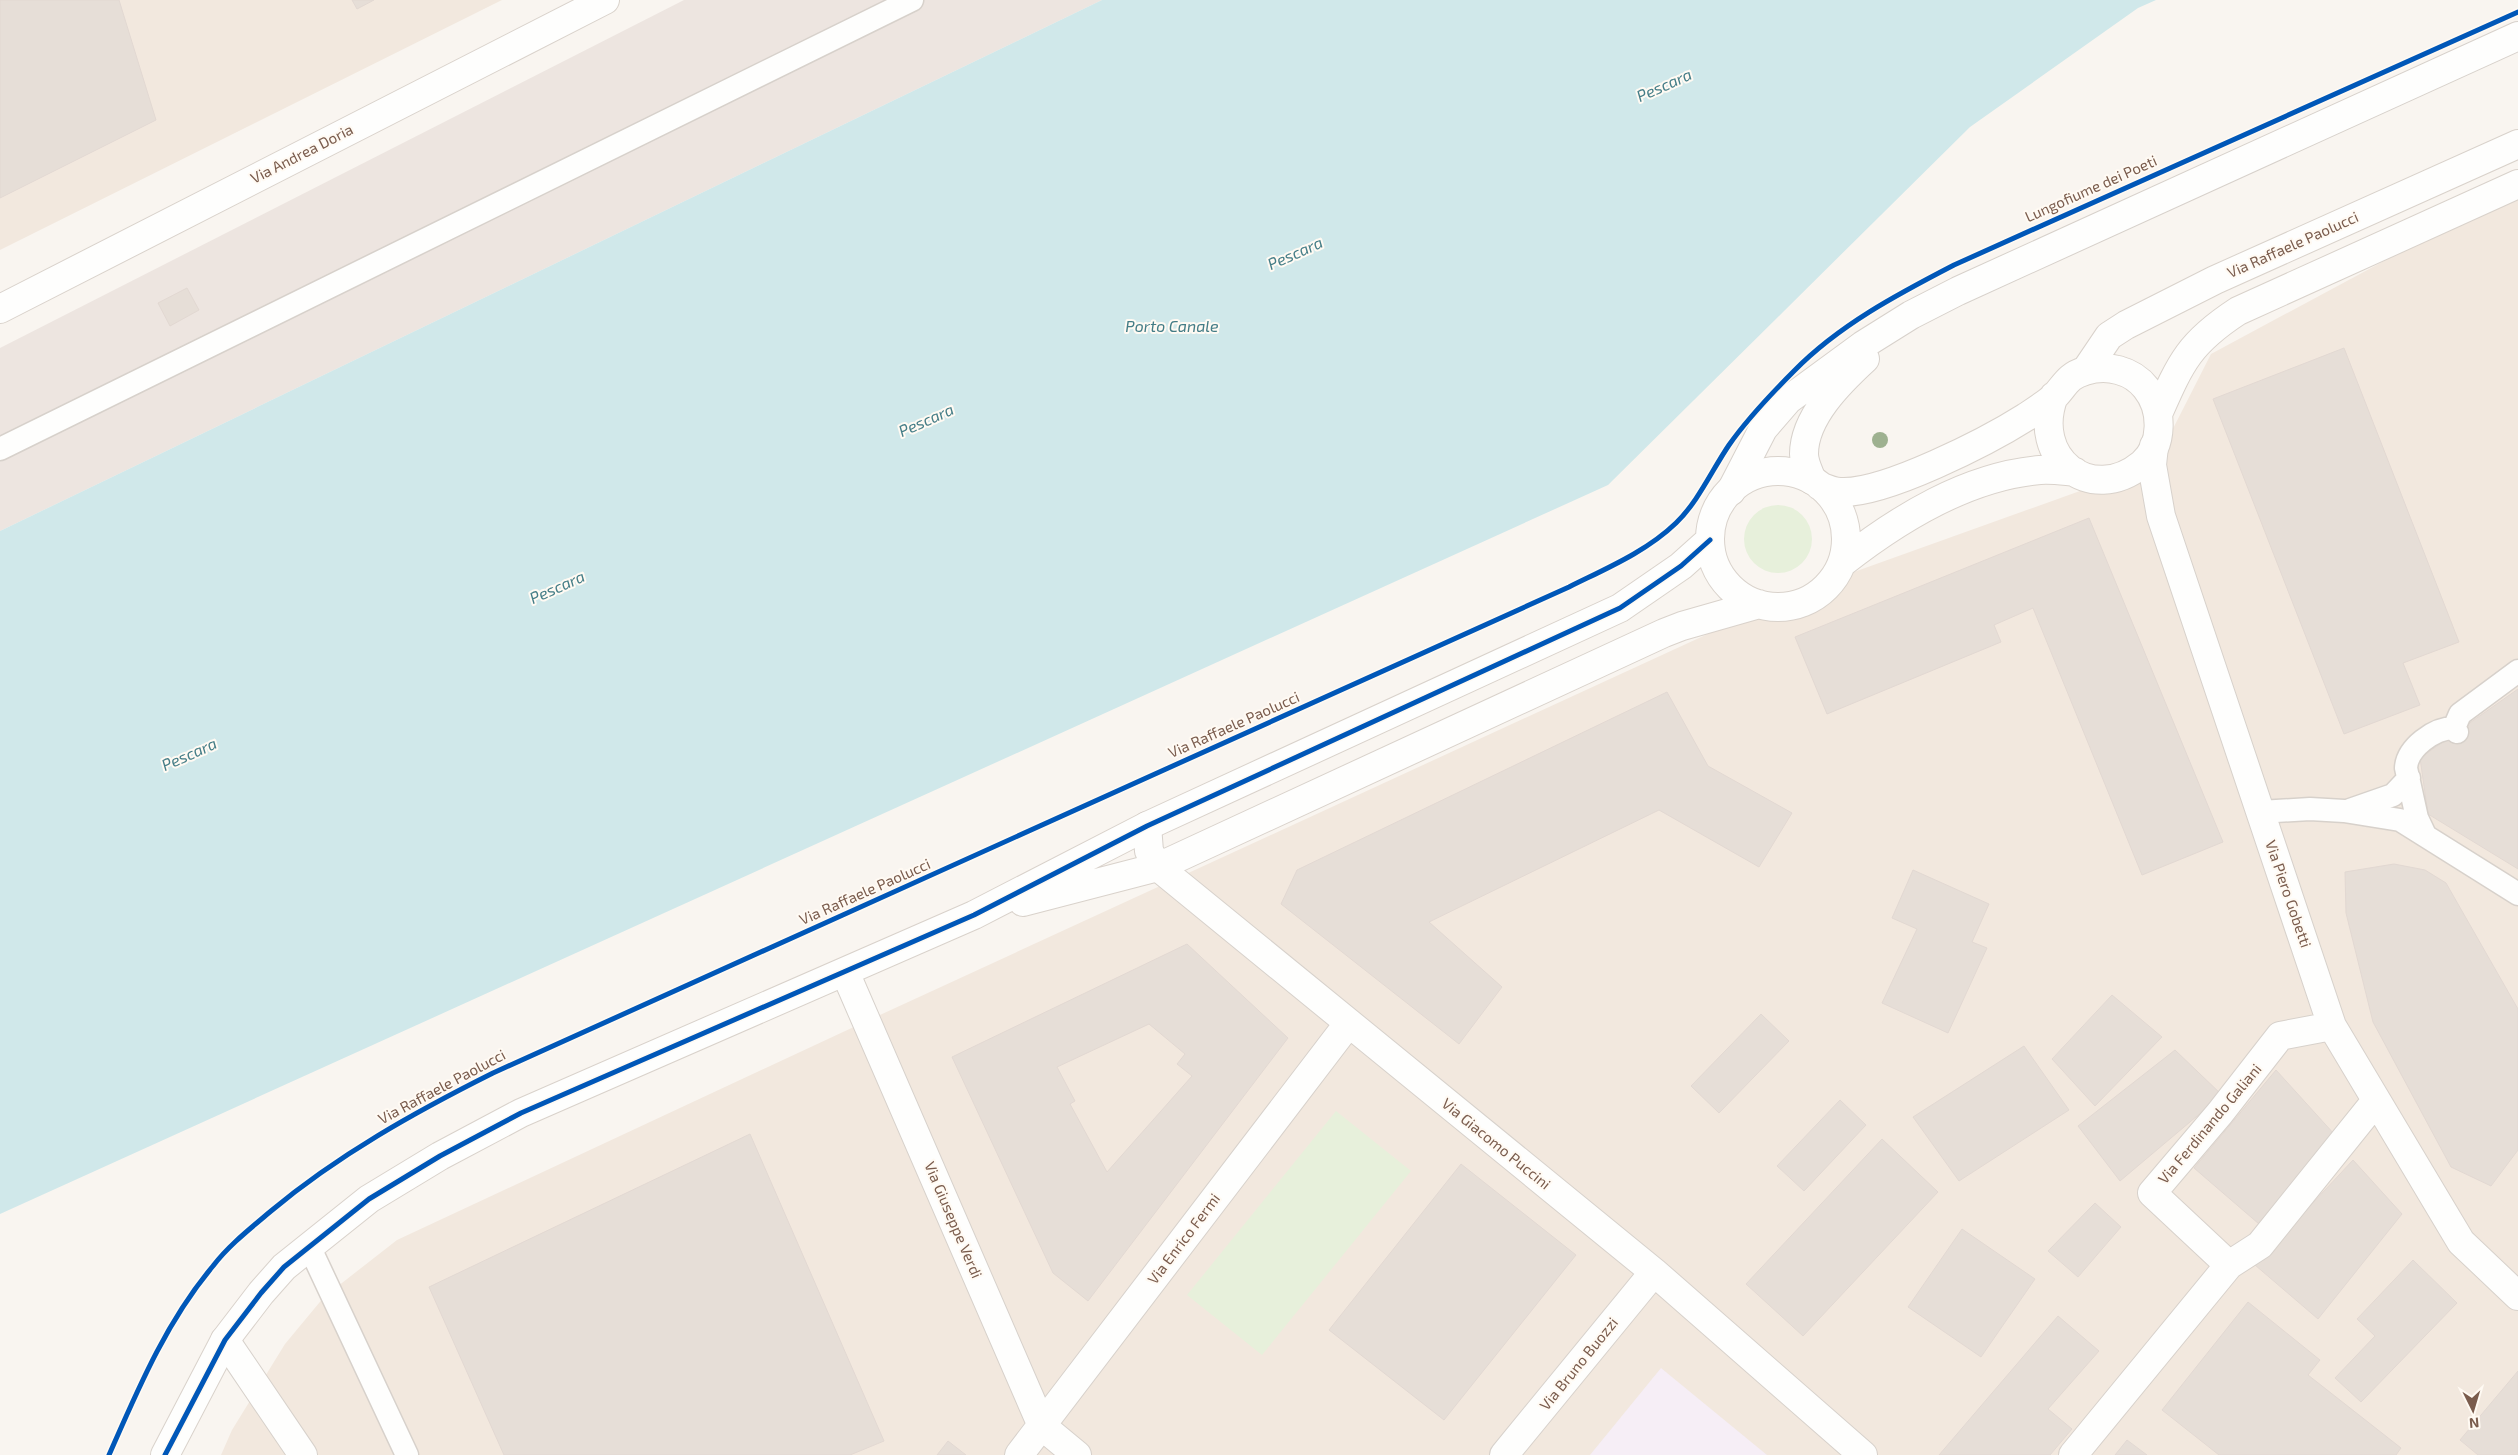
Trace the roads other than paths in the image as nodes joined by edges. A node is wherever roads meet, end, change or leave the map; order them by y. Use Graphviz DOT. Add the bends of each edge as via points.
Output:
graph roads {
  1 [pos="605,0"];
  2 [pos="912,0"];
  3 [pos="2518,36"];
  4 [pos="2518,144"];
  5 [pos="2518,184"];
  6 [pos="0,308"];
  7 [pos="1911,315"];
  8 [pos="2086,370"];
  9 [pos="2054,396"];
  10 [pos="2158,414"];
  11 [pos="2154,446"];
  12 [pos="0,449"];
  13 [pos="2075,472"];
  14 [pos="1816,483"];
  15 [pos="1731,491"];
  16 [pos="1710,540"];
  17 [pos="1842,564"];
  18 [pos="1759,604"];
  19 [pos="2518,671"];
  20 [pos="2409,778"];
  21 [pos="2344,811"];
  22 [pos="2260,812"];
  23 [pos="1147,826"];
  24 [pos="2424,835"];
  25 [pos="1158,867"];
  26 [pos="2518,894"];
  27 [pos="974,915"];
  28 [pos="845,972"];
  29 [pos="1348,1024"];
  30 [pos="2332,1026"];
  31 [pos="2376,1102"];
  32 [pos="309,1246"];
  33 [pos="2229,1265"];
  34 [pos="1654,1272"];
  35 [pos="2518,1296"];
  36 [pos="225,1340"];
  37 [pos="1042,1426"];
  38 [pos="301,1454"];
  39 [pos="165,1455"];
  40 [pos="407,1455"];
  41 [pos="1019,1455"];
  42 [pos="1077,1455"];
  43 [pos="1504,1455"];
  44 [pos="1862,1455"];
  45 [pos="2073,1455"];
  1 -- 6 [label="street, Via Andrea Doria"];
  2 -- 12 [label="lane"];
  3 -- 7 [label="street"];
  4 -- 8 [label="street, Via Raffaele Paolucci" via="2215,280 2126,325 2109,336"];
  5 -- 10 [label="street" via="2238,311 2210,329 2192,348 2178,368"];
  7 -- 14 [label="street" via="1861,362 1820,411 1804,450 1805,462"];
  7 -- 15 [label="street" via="1863,345 1788,400 1763,429"];
  8 -- 9 [label="street" via="2067,380"];
  8 -- 10 [label="street" via="2124,371 2152,396"];
  9 -- 13 [label="street" via="2048,412 2050,438 2061,461"];
  9 -- 14 [label="street" via="1995,434 1892,483 1842,492"];
  10 -- 11 [label="street" via="2159,430"];
  11 -- 13 [label="street" via="2144,462 2129,474 2111,479 2092,479"];
  11 -- 22 [label="street, Via Piero Gobetti" via="2152,465 2161,516"];
  13 -- 17 [label="street" via="2043,469 1990,480 1888,529"];
  14 -- 15 [label="street" via="1798,475 1769,472 1749,478"];
  14 -- 17 [label="street" via="1832,498 1840,513 1846,547"];
  15 -- 16 [label="street" via="1714,516"];
  16 -- 18 [label="street" via="1714,561 1724,580 1739,595"];
  16 -- 23 [label="street" via="1681,566 1620,608"];
  17 -- 18 [label="street" via="1834,579 1808,600 1776,608"];
  18 -- 25 [label="street" via="1664,633"];
  19 -- 20 [label="lane" via="2460,714 2456,730 2439,730 2409,754 2406,768"];
  20 -- 21 [label="lane" via="2393,795"];
  20 -- 24 [label="lane"];
  21 -- 22 [label="lane"];
  21 -- 24 [label="lane" via="2400,820"];
  22 -- 30 [label="street, Via Piero Gobetti"];
  23 -- 25 [label="street, Via Giacomo Puccini" via="1149,851"];
  23 -- 27 [label="street"];
  24 -- 26 [label="lane"];
  25 -- 27 [label="street"];
  25 -- 29 [label="street, Via Giacomo Puccini"];
  27 -- 28 [label="street"];
  28 -- 32 [label="street" via="514,1117 376,1194"];
  28 -- 37 [label="street, Via Giuseppe Verdi"];
  29 -- 34 [label="street, Via Giacomo Puccini"];
  29 -- 37 [label="street, Via Enrico Fermi"];
  30 -- 31 [label="street, Via Piero Gobetti"];
  30 -- 33 [label="street, Via Ferdinando Galiani" via="2280,1036 2152,1193"];
  31 -- 33 [label="street" via="2260,1245"];
  31 -- 35 [label="street, Via Piero Gobetti" via="2461,1242"];
  32 -- 36 [label="street" via="267,1286"];
  32 -- 40 [label="lane"];
  33 -- 45 [label="street"];
  34 -- 43 [label="street, Via Bruno Buozzi"];
  34 -- 44 [label="street, Via Giacomo Puccini"];
  36 -- 38 [label="street"];
  36 -- 39 [label="street"];
  37 -- 41 [label="street, Via Enrico Fermi"];
  37 -- 42 [label="street, Via Giuseppe Verdi"];
}
